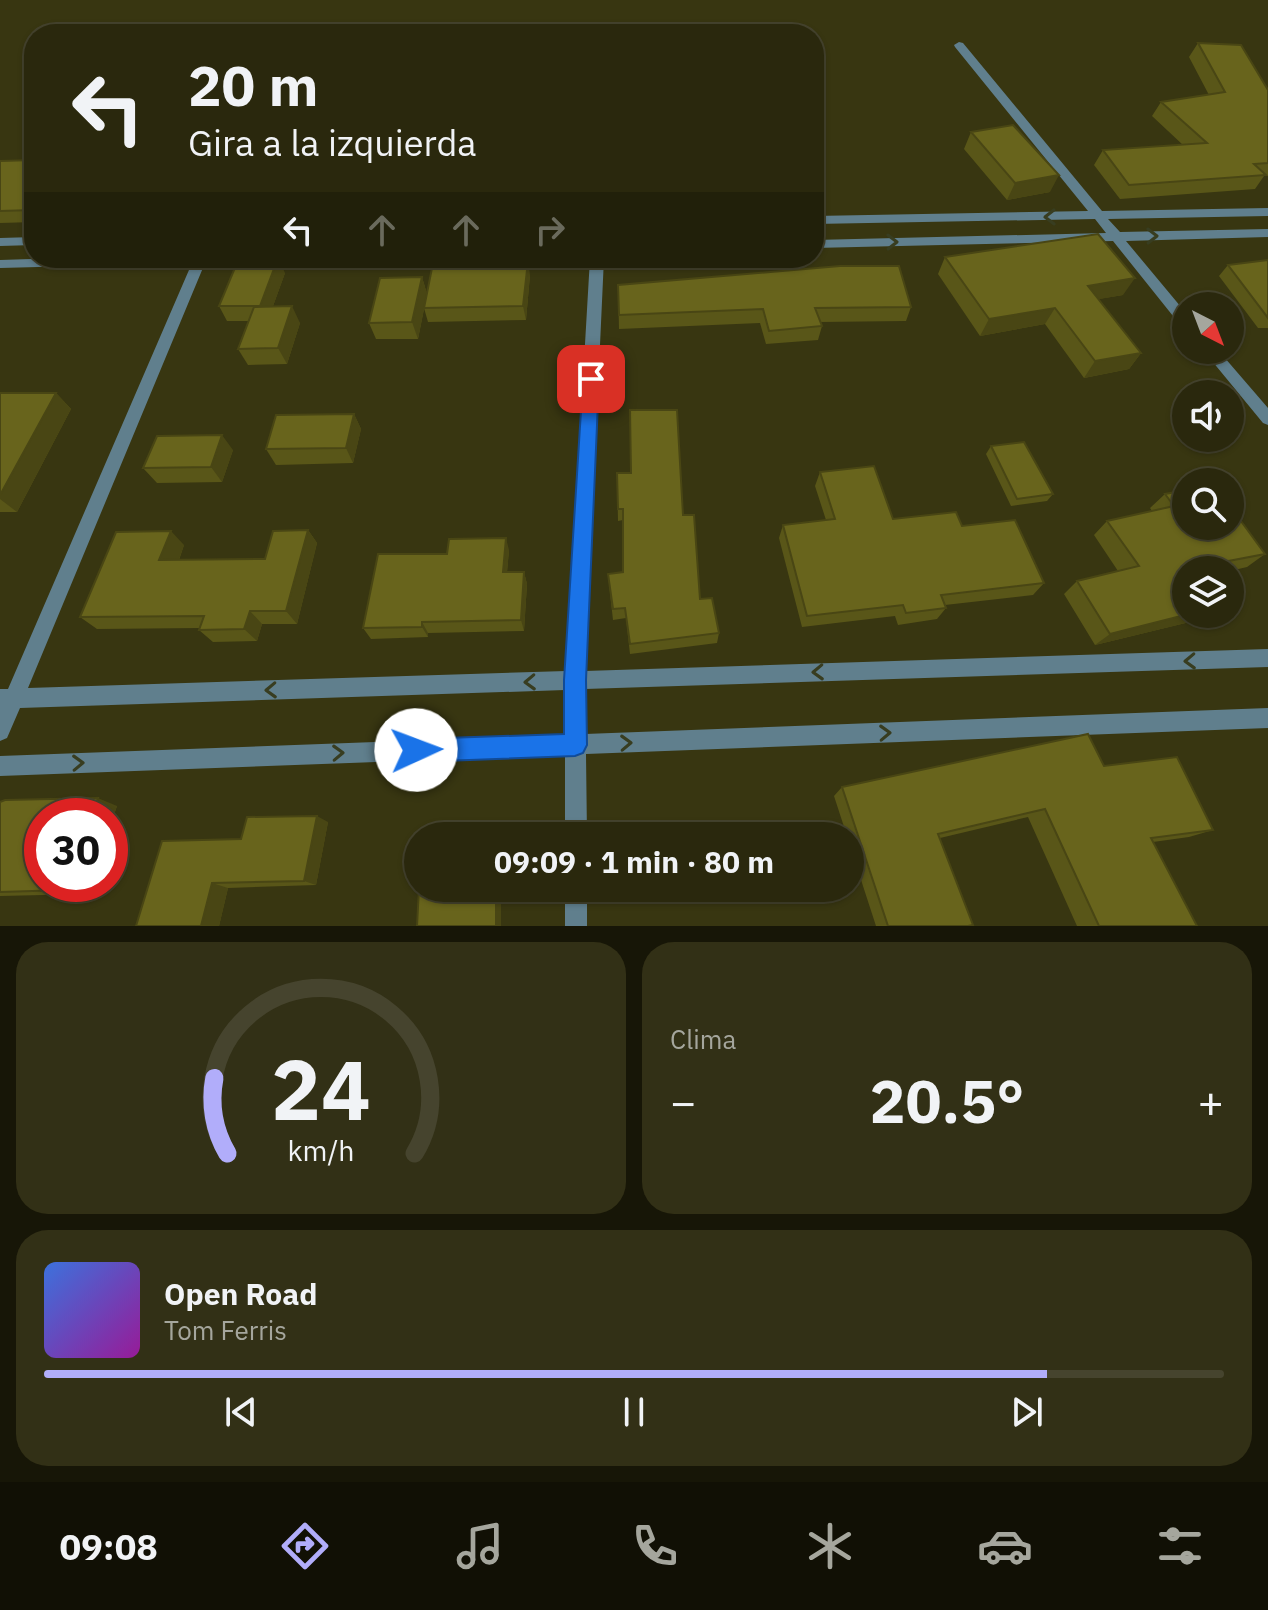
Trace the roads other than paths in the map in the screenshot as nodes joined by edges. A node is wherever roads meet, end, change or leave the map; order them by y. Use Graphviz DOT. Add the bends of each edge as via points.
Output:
graph roads {
  1 [pos="959,45"];
  2 [pos="1268,212"];
  3 [pos="1101,216"];
  4 [pos="824,220"];
  5 [pos="1268,233"];
  6 [pos="1114,237"];
  7 [pos="24,241"];
  8 [pos="0,242"];
  9 [pos="824,244"];
  10 [pos="24,263"];
  11 [pos="0,264"];
  12 [pos="197,268"];
  13 [pos="596,268"];
  14 [pos="1172,305"];
  15 [pos="1222,364"];
  16 [pos="1268,419"];
  17 [pos="1268,658"];
  18 [pos="575,680"];
  19 [pos="8,699"];
  20 [pos="1268,718"];
  21 [pos="0,731"];
  22 [pos="575,745"];
  23 [pos="0,766"];
  24 [pos="576,822"];
  25 [pos="576,902"];
  26 [pos="576,926"];
  1 -- 3 [label="street"];
  2 -- 3 [label="street"];
  3 -- 4 [label="street, one-way"];
  3 -- 6 [label="street"];
  6 -- 5 [label="street, one-way"];
  9 -- 6 [label="street, one-way"];
  6 -- 14 [label="street"];
  7 -- 8 [label="street"];
  10 -- 11 [label="street"];
  12 -- 19 [label="street"];
  13 -- 18 [label="street"];
  15 -- 16 [label="street"];
  17 -- 18 [label="street, one-way"];
  18 -- 19 [label="street, one-way"];
  18 -- 22 [label="street"];
  19 -- 21 [label="street"];
  22 -- 20 [label="street, one-way"];
  23 -- 22 [label="street, one-way"];
  22 -- 24 [label="street"];
  25 -- 26 [label="street"];
}
